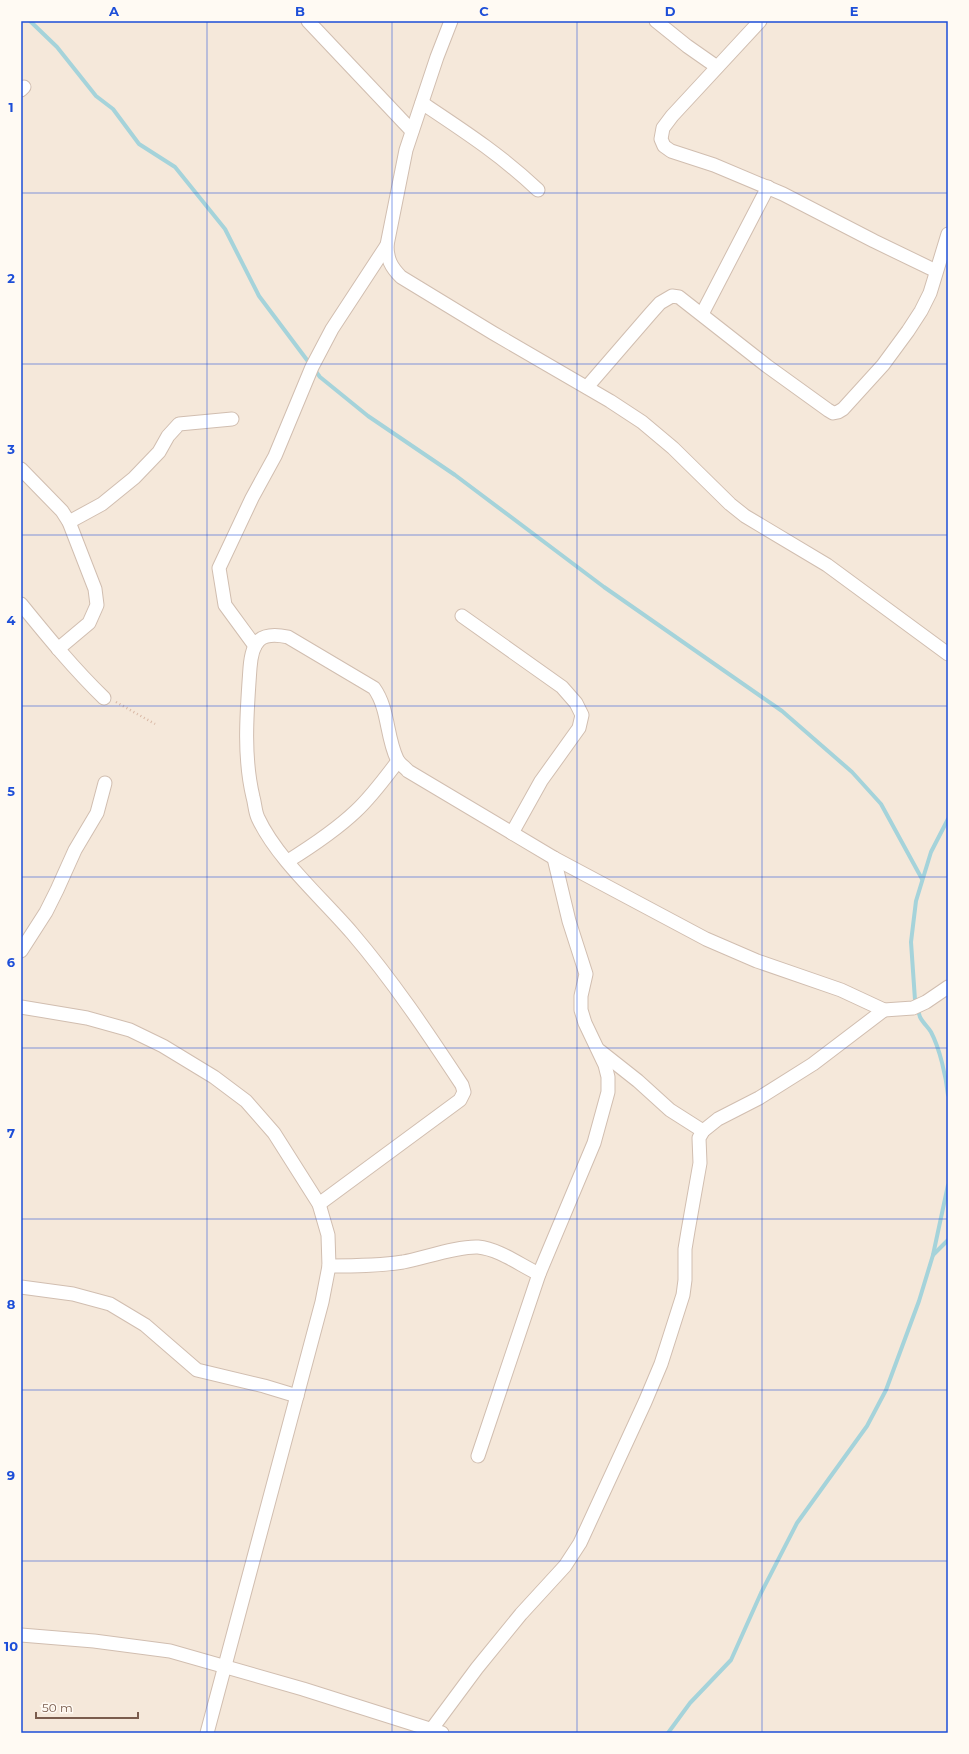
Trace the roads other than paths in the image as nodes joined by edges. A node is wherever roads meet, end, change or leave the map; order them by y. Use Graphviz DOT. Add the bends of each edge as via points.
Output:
graph roads {
  1 [pos="308,21"];
  2 [pos="452,21"];
  3 [pos="656,21"];
  4 [pos="760,21"];
  5 [pos="717,67"];
  6 [pos="422,103"];
  7 [pos="412,131"];
  8 [pos="768,187"];
  9 [pos="538,190"];
  10 [pos="948,234"];
  11 [pos="387,245"];
  12 [pos="936,271"];
  13 [pos="702,314"];
  14 [pos="587,388"];
  15 [pos="232,419"];
  16 [pos="21,469"];
  17 [pos="69,522"];
  18 [pos="21,604"];
  19 [pos="462,616"];
  20 [pos="255,646"];
  21 [pos="58,649"];
  22 [pos="948,654"];
  23 [pos="104,698"];
  24 [pos="398,761"];
  25 [pos="105,783"];
  26 [pos="512,833"];
  27 [pos="554,858"];
  28 [pos="288,861"];
  29 [pos="21,951"];
  30 [pos="948,988"];
  31 [pos="21,1007"];
  32 [pos="884,1010"];
  33 [pos="598,1050"];
  34 [pos="703,1131"];
  35 [pos="319,1204"];
  36 [pos="329,1266"];
  37 [pos="539,1274"];
  38 [pos="21,1287"];
  39 [pos="297,1396"];
  40 [pos="478,1456"];
  41 [pos="21,1635"];
  42 [pos="226,1667"];
  43 [pos="437,1731"];
  44 [pos="207,1733"];
  1 -- 7 [label="street"];
  2 -- 6 [label="street"];
  3 -- 5 [label="street"];
  4 -- 5 [label="street"];
  5 -- 8 [label="street" via="672,116 663,128 661,139 671,152 714,165"];
  6 -- 7 [label="street"];
  6 -- 9 [label="street" via="484,144"];
  7 -- 11 [label="street" via="404,158"];
  8 -- 12 [label="street"];
  8 -- 13 [label="street"];
  10 -- 12 [label="street"];
  11 -- 14 [label="street" via="387,256 392,268 401,277"];
  11 -- 20 [label="street" via="332,329 312,367 275,456 219,568 225,606"];
  12 -- 13 [label="street" via="930,293 908,331 883,365 850,402 833,413 767,366"];
  13 -- 14 [label="street" via="680,297 666,298 651,312"];
  14 -- 22 [label="street" via="642,422 745,516 827,565"];
  15 -- 17 [label="street" via="179,424 159,452 134,478 102,504"];
  16 -- 17 [label="street" via="62,511"];
  17 -- 21 [label="street" via="95,589 97,605 89,623"];
  18 -- 21 [label="street"];
  19 -- 26 [label="street" via="562,687 576,703 582,715 579,728 541,781"];
  20 -- 24 [label="street" via="267,635 288,637 374,688 380,696"];
  20 -- 28 [label="street" via="251,657 247,710 246,750 250,784 258,817"];
  21 -- 23 [label="street"];
  24 -- 26 [label="street" via="408,771"];
  24 -- 28 [label="street" via="357,811 326,837"];
  25 -- 29 [label="street" via="97,813 72,856 46,912"];
  26 -- 27 [label="street"];
  27 -- 32 [label="street" via="706,939 757,961 841,990"];
  27 -- 33 [label="street" via="569,921 586,974 581,1010"];
  28 -- 35 [label="street" via="351,932 400,993 462,1085 464,1092 460,1100"];
  30 -- 32 [label="street" via="913,1008"];
  31 -- 35 [label="street" via="87,1018 130,1030 163,1046 214,1077 246,1101 274,1133"];
  32 -- 34 [label="street" via="813,1064 759,1098 718,1119"];
  33 -- 34 [label="street" via="670,1110"];
  33 -- 37 [label="street" via="608,1077 608,1092 594,1143"];
  34 -- 43 [label="street" via="699,1138 700,1163 687,1237 683,1295 661,1364 645,1402 580,1543 565,1566 477,1668"];
  35 -- 36 [label="street" via="328,1235"];
  36 -- 37 [label="street" via="389,1264 477,1247 500,1254"];
  36 -- 39 [label="street"];
  37 -- 40 [label="street"];
  38 -- 39 [label="street" via="73,1294 110,1304 145,1325 197,1370"];
  39 -- 42 [label="street"];
  41 -- 42 [label="street" via="163,1650"];
  42 -- 43 [label="street"];
  42 -- 44 [label="street"];
}
